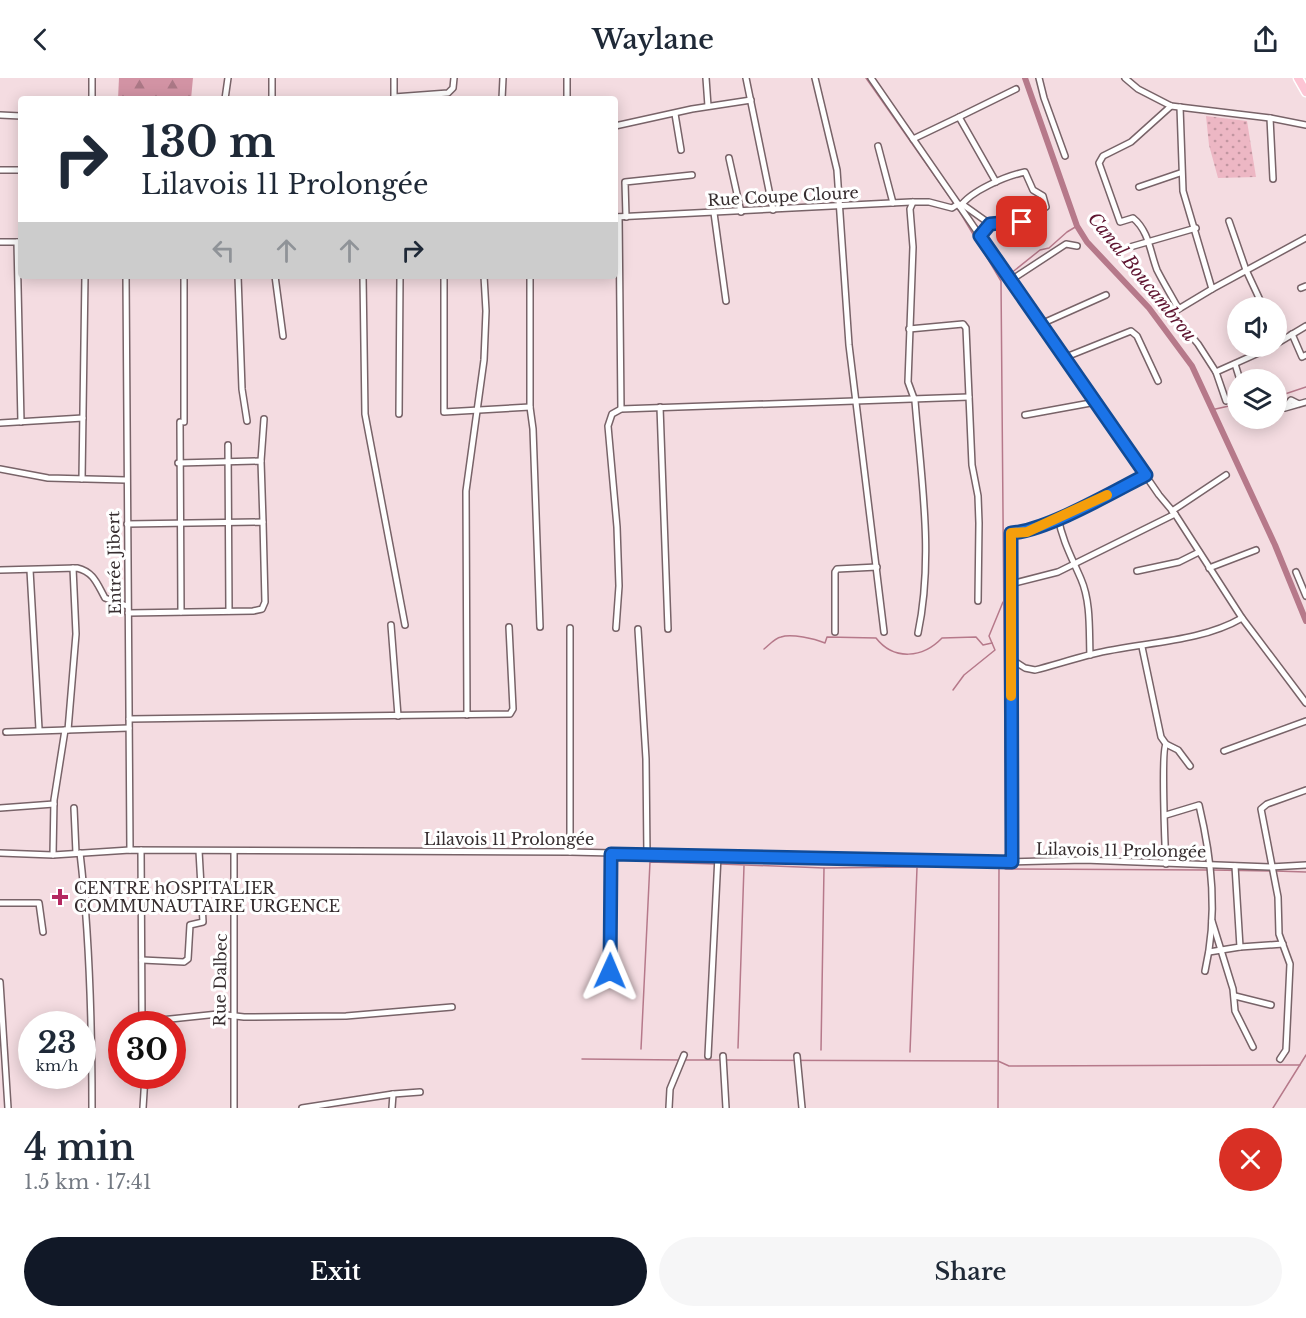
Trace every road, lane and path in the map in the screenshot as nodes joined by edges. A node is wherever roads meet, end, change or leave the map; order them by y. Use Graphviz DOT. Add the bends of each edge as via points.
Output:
graph roads {
  1 [pos="92,78"];
  2 [pos="228,78"];
  3 [pos="272,78"];
  4 [pos="394,78"];
  5 [pos="454,78"];
  6 [pos="503,78"];
  7 [pos="567,78"];
  8 [pos="706,78"];
  9 [pos="746,78"];
  10 [pos="815,78"];
  11 [pos="872,78"];
  12 [pos="1039,78"];
  13 [pos="1125,78"];
  14 [pos="1298,78"];
  15 [pos="1016,89"];
  16 [pos="1306,92"];
  17 [pos="92,96"];
  18 [pos="225,96"];
  19 [pos="272,96"];
  20 [pos="394,96"];
  21 [pos="416,96"];
  22 [pos="502,96"];
  23 [pos="567,96"];
  24 [pos="751,100"];
  25 [pos="708,106"];
  26 [pos="1171,106"];
  27 [pos="1180,107"];
  28 [pos="675,114"];
  29 [pos="0,115"];
  30 [pos="18,116"];
  31 [pos="959,117"];
  32 [pos="1270,118"];
  33 [pos="618,125"];
  34 [pos="1306,125"];
  35 [pos="913,140"];
  36 [pos="878,146"];
  37 [pos="681,150"];
  38 [pos="1065,156"];
  39 [pos="729,158"];
  40 [pos="0,170"];
  41 [pos="18,170"];
  42 [pos="1180,172"];
  43 [pos="693,175"];
  44 [pos="1273,179"];
  45 [pos="996,182"];
  46 [pos="1139,187"];
  47 [pos="913,202"];
  48 [pos="893,203"];
  49 [pos="958,206"];
  50 [pos="840,207"];
  51 [pos="773,210"];
  52 [pos="741,212"];
  53 [pos="714,213"];
  54 [pos="618,217"];
  55 [pos="626,217"];
  56 [pos="1229,221"];
  57 [pos="990,224"];
  58 [pos="1196,228"];
  59 [pos="980,236"];
  60 [pos="1306,238"];
  61 [pos="1148,240"];
  62 [pos="0,242"];
  63 [pos="18,242"];
  64 [pos="1077,246"];
  65 [pos="1130,247"];
  66 [pos="618,265"];
  67 [pos="1246,270"];
  68 [pos="19,279"];
  69 [pos="85,279"];
  70 [pos="126,279"];
  71 [pos="184,279"];
  72 [pos="238,279"];
  73 [pos="275,279"];
  74 [pos="363,279"];
  75 [pos="400,279"];
  76 [pos="444,279"];
  77 [pos="484,279"];
  78 [pos="530,279"];
  79 [pos="1011,280"];
  80 [pos="1212,289"];
  81 [pos="1106,295"];
  82 [pos="1259,297"];
  83 [pos="726,301"];
  84 [pos="1178,308"];
  85 [pos="1041,324"];
  86 [pos="1306,326"];
  87 [pos="909,329"];
  88 [pos="1292,334"];
  89 [pos="283,336"];
  90 [pos="1287,337"];
  91 [pos="1306,355"];
  92 [pos="1066,357"];
  93 [pos="1250,357"];
  94 [pos="1235,364"];
  95 [pos="1237,369"];
  96 [pos="1216,372"];
  97 [pos="1158,381"];
  98 [pos="969,397"];
  99 [pos="855,399"];
  100 [pos="915,401"];
  101 [pos="1226,401"];
  102 [pos="1096,402"];
  103 [pos="1306,402"];
  104 [pos="1299,404"];
  105 [pos="530,407"];
  106 [pos="660,407"];
  107 [pos="478,409"];
  108 [pos="621,409"];
  109 [pos="399,414"];
  110 [pos="1025,415"];
  111 [pos="82,418"];
  112 [pos="264,419"];
  113 [pos="247,421"];
  114 [pos="21,422"];
  115 [pos="0,423"];
  116 [pos="228,445"];
  117 [pos="261,461"];
  118 [pos="228,462"];
  119 [pos="178,463"];
  120 [pos="0,470"];
  121 [pos="1146,475"];
  122 [pos="1226,475"];
  123 [pos="82,479"];
  124 [pos="126,480"];
  125 [pos="1174,513"];
  126 [pos="1058,517"];
  127 [pos="227,522"];
  128 [pos="263,522"];
  129 [pos="180,523"];
  130 [pos="127,524"];
  131 [pos="1256,550"];
  132 [pos="1199,552"];
  133 [pos="1074,564"];
  134 [pos="877,567"];
  135 [pos="73,568"];
  136 [pos="1209,568"];
  137 [pos="0,570"];
  138 [pos="30,570"];
  139 [pos="1137,571"];
  140 [pos="1296,572"];
  141 [pos="1011,584"];
  142 [pos="1306,596"];
  143 [pos="978,601"];
  144 [pos="128,609"];
  145 [pos="181,612"];
  146 [pos="229,612"];
  147 [pos="1242,618"];
  148 [pos="391,625"];
  149 [pos="405,625"];
  150 [pos="509,627"];
  151 [pos="540,627"];
  152 [pos="570,628"];
  153 [pos="616,628"];
  154 [pos="638,629"];
  155 [pos="668,629"];
  156 [pos="835,632"];
  157 [pos="884,632"];
  158 [pos="918,633"];
  159 [pos="1142,647"];
  160 [pos="1090,655"];
  161 [pos="1011,659"];
  162 [pos="1306,703"];
  163 [pos="467,715"];
  164 [pos="398,716"];
  165 [pos="129,719"];
  166 [pos="1306,721"];
  167 [pos="129,728"];
  168 [pos="39,729"];
  169 [pos="66,730"];
  170 [pos="6,732"];
  171 [pos="1166,744"];
  172 [pos="1224,751"];
  173 [pos="1190,766"];
  174 [pos="1306,790"];
  175 [pos="54,804"];
  176 [pos="0,808"];
  177 [pos="74,808"];
  178 [pos="1166,815"];
  179 [pos="130,850"];
  180 [pos="141,850"];
  181 [pos="199,851"];
  182 [pos="234,852"];
  183 [pos="570,852"];
  184 [pos="0,853"];
  185 [pos="78,853"];
  186 [pos="611,854"];
  187 [pos="53,855"];
  188 [pos="647,855"];
  189 [pos="718,856"];
  190 [pos="1012,862"];
  191 [pos="1166,864"];
  192 [pos="1211,865"];
  193 [pos="1306,865"];
  194 [pos="1235,866"];
  195 [pos="1270,867"];
  196 [pos="0,903"];
  197 [pos="1211,916"];
  198 [pos="43,932"];
  199 [pos="1283,944"];
  200 [pos="1240,947"];
  201 [pos="1221,948"];
  202 [pos="1209,952"];
  203 [pos="142,960"];
  204 [pos="610,971"];
  205 [pos="1204,971"];
  206 [pos="0,982"];
  207 [pos="1235,996"];
  208 [pos="1271,1005"];
  209 [pos="452,1007"];
  210 [pos="142,1011"];
  211 [pos="233,1015"];
  212 [pos="186,1019"];
  213 [pos="1253,1047"];
  214 [pos="684,1055"];
  215 [pos="708,1056"];
  216 [pos="723,1056"];
  217 [pos="797,1056"];
  218 [pos="1280,1059"];
  219 [pos="144,1089"];
  220 [pos="420,1092"];
  221 [pos="393,1094"];
  222 [pos="8,1108"];
  223 [pos="92,1108"];
  224 [pos="143,1108"];
  225 [pos="234,1108"];
  226 [pos="302,1108"];
  227 [pos="392,1108"];
  228 [pos="669,1108"];
  229 [pos="726,1108"];
  230 [pos="802,1108"];
  1 -- 17 [label="street"];
  2 -- 18 [label="street"];
  3 -- 19 [label="street"];
  4 -- 20 [label="street"];
  5 -- 21 [label="street" via="448,93"];
  6 -- 22 [label="street"];
  7 -- 23 [label="street"];
  8 -- 25 [label="street"];
  9 -- 24 [label="street"];
  10 -- 50 [label="street" via="830,130"];
  11 -- 35 [label="street"];
  12 -- 38 [label="street"];
  13 -- 26 [label="street"];
  14 -- 16 [label="main road"];
  15 -- 31 [label="street"];
  24 -- 25 [label="street"];
  24 -- 51 [label="street"];
  25 -- 28 [label="street"];
  26 -- 27 [label="street"];
  26 -- 61 [label="street" via="1131,142 1103,156 1100,163 1120,222 1135,219"];
  27 -- 32 [label="street"];
  27 -- 42 [label="street"];
  28 -- 33 [label="street"];
  28 -- 37 [label="street"];
  29 -- 30 [label="street"];
  31 -- 35 [label="street"];
  31 -- 45 [label="street"];
  32 -- 34 [label="street"];
  32 -- 44 [label="street"];
  35 -- 49 [label="street"];
  36 -- 48 [label="street"];
  39 -- 52 [label="street"];
  40 -- 41 [label="street"];
  42 -- 46 [label="street"];
  42 -- 58 [label="street"];
  43 -- 55 [label="street" via="625,182"];
  45 -- 49 [label="street" via="966,197"];
  45 -- 57 [label="street" via="1025,172 1034,190 1043,196 1046,207 1016,227"];
  47 -- 48 [label="street, Rue Coupe Cloure"];
  47 -- 49 [label="street, Rue Coupe Cloure"];
  47 -- 87 [label="street"];
  48 -- 50 [label="street, Rue Coupe Cloure"];
  49 -- 57 [label="street"];
  49 -- 59 [label="street"];
  50 -- 51 [label="street, Rue Coupe Cloure"];
  50 -- 99 [label="street"];
  51 -- 52 [label="street, Rue Coupe Cloure"];
  52 -- 53 [label="street, Rue Coupe Cloure"];
  53 -- 55 [label="street, Rue Coupe Cloure"];
  53 -- 83 [label="street"];
  54 -- 55 [label="street, Rue Coupe Cloure"];
  56 -- 67 [label="street"];
  57 -- 59 [label="street"];
  58 -- 61 [label="street"];
  58 -- 80 [label="street"];
  59 -- 79 [label="street"];
  60 -- 67 [label="street"];
  61 -- 65 [label="street"];
  61 -- 84 [label="street" via="1156,266"];
  62 -- 63 [label="street"];
  64 -- 79 [label="street" via="1066,244"];
  66 -- 108 [label="street"];
  67 -- 80 [label="street"];
  67 -- 82 [label="street"];
  68 -- 114 [label="street"];
  69 -- 111 [label="street"];
  70 -- 124 [label="street, Entrée Jibert"];
  71 -- 119 [label="street"];
  72 -- 113 [label="street"];
  73 -- 89 [label="street"];
  74 -- 149 [label="street" via="365,414"];
  75 -- 109 [label="street"];
  76 -- 107 [label="street" via="444,412"];
  77 -- 107 [label="street" via="485,332"];
  78 -- 105 [label="street"];
  79 -- 85 [label="street"];
  80 -- 84 [label="street"];
  81 -- 85 [label="street"];
  84 -- 96 [label="street" via="1172,316 1198,344"];
  85 -- 92 [label="street"];
  86 -- 88 [label="street"];
  87 -- 98 [label="street" via="965,325"];
  87 -- 100 [label="street" via="908,382"];
  88 -- 90 [label="street"];
  88 -- 91 [label="street" via="1302,357"];
  92 -- 97 [label="street" via="1131,331"];
  92 -- 102 [label="street"];
  93 -- 94 [label="street"];
  94 -- 95 [label="street"];
  94 -- 96 [label="street"];
  96 -- 101 [label="street"];
  98 -- 100 [label="street"];
  98 -- 143 [label="street" via="972,465 979,505"];
  99 -- 100 [label="street"];
  99 -- 106 [label="street"];
  99 -- 134 [label="street"];
  100 -- 158 [label="street" via="926,554 925,601"];
  102 -- 110 [label="street"];
  102 -- 121 [label="street"];
  103 -- 104 [label="street"];
  105 -- 107 [label="street"];
  105 -- 151 [label="street"];
  106 -- 108 [label="street"];
  106 -- 155 [label="street"];
  107 -- 163 [label="street" via="466,491"];
  108 -- 153 [label="street" via="612,414 608,426 617,527"];
  111 -- 114 [label="street"];
  111 -- 123 [label="street"];
  112 -- 117 [label="street"];
  114 -- 115 [label="street"];
  116 -- 118 [label="street"];
  117 -- 118 [label="street"];
  117 -- 128 [label="street"];
  118 -- 119 [label="street"];
  118 -- 127 [label="street"];
  119 -- 129 [label="street"];
  120 -- 123 [label="street"];
  121 -- 125 [label="street"];
  121 -- 126 [label="street"];
  122 -- 125 [label="street"];
  123 -- 124 [label="street"];
  124 -- 130 [label="street, Entrée Jibert"];
  125 -- 132 [label="street"];
  125 -- 133 [label="street"];
  126 -- 133 [label="street" via="1062,539"];
  126 -- 141 [label="street" via="1027,532 1011,533"];
  127 -- 128 [label="street"];
  127 -- 129 [label="street"];
  127 -- 146 [label="street"];
  128 -- 146 [label="street" via="264,607"];
  129 -- 130 [label="street"];
  129 -- 145 [label="street"];
  130 -- 144 [label="street, Entrée Jibert"];
  131 -- 136 [label="street"];
  132 -- 136 [label="street"];
  132 -- 139 [label="street" via="1179,562"];
  133 -- 141 [label="street" via="1046,577"];
  133 -- 160 [label="street" via="1085,591"];
  134 -- 156 [label="street" via="835,572"];
  134 -- 157 [label="street"];
  135 -- 138 [label="street"];
  135 -- 144 [label="street" via="86,570 105,598"];
  135 -- 169 [label="street" via="76,634"];
  136 -- 147 [label="street"];
  137 -- 138 [label="street"];
  138 -- 168 [label="street"];
  140 -- 142 [label="street"];
  141 -- 161 [label="street"];
  144 -- 145 [label="street"];
  144 -- 165 [label="street, Entrée Jibert"];
  145 -- 146 [label="street"];
  147 -- 159 [label="street" via="1226,627"];
  147 -- 162 [label="street"];
  148 -- 164 [label="street"];
  150 -- 163 [label="street" via="512,712"];
  152 -- 183 [label="street"];
  154 -- 188 [label="street"];
  159 -- 160 [label="street"];
  159 -- 171 [label="street" via="1161,737"];
  160 -- 161 [label="street" via="1035,670"];
  161 -- 190 [label="street"];
  163 -- 164 [label="street"];
  164 -- 165 [label="street"];
  165 -- 167 [label="street, Entrée Jibert"];
  166 -- 172 [label="street"];
  167 -- 169 [label="street"];
  167 -- 179 [label="street, Entrée Jibert"];
  168 -- 169 [label="street"];
  168 -- 170 [label="street"];
  169 -- 175 [label="street"];
  171 -- 173 [label="street" via="1178,750"];
  171 -- 178 [label="street" via="1162,770"];
  174 -- 195 [label="street" via="1261,809"];
  175 -- 176 [label="street"];
  175 -- 187 [label="street"];
  177 -- 185 [label="street"];
  178 -- 191 [label="street"];
  178 -- 192 [label="street" via="1199,805"];
  179 -- 180 [label="street, Lilavois 11 Prolongée"];
  179 -- 185 [label="street, Lilavois 11 Prolongée"];
  180 -- 181 [label="street, Lilavois 11 Prolongée"];
  180 -- 203 [label="street"];
  181 -- 182 [label="street, Lilavois 11 Prolongée"];
  181 -- 203 [label="street" via="203,922 190,925 188,959"];
  182 -- 183 [label="street, Lilavois 11 Prolongée"];
  182 -- 211 [label="street, Rue Dalbec"];
  183 -- 186 [label="street, Lilavois 11 Prolongée"];
  184 -- 187 [label="street, Lilavois 11 Prolongée"];
  185 -- 187 [label="street, Lilavois 11 Prolongée"];
  185 -- 223 [label="street" via="86,902"];
  186 -- 188 [label="street, Lilavois 11 Prolongée"];
  186 -- 204 [label="street"];
  188 -- 189 [label="street, Lilavois 11 Prolongée"];
  189 -- 190 [label="street, Lilavois 11 Prolongée"];
  189 -- 215 [label="street"];
  190 -- 191 [label="street, Lilavois 11 Prolongée"];
  191 -- 192 [label="street, Lilavois 11 Prolongée"];
  192 -- 194 [label="street, Lilavois 11 Prolongée"];
  192 -- 197 [label="street"];
  193 -- 195 [label="street, Lilavois 11 Prolongée"];
  194 -- 195 [label="street, Lilavois 11 Prolongée"];
  194 -- 200 [label="street"];
  195 -- 199 [label="street"];
  196 -- 198 [label="street" via="39,903"];
  197 -- 201 [label="street"];
  197 -- 202 [label="street"];
  199 -- 200 [label="street"];
  199 -- 218 [label="street" via="1290,963 1290,992 1286,1050"];
  200 -- 201 [label="street"];
  201 -- 202 [label="street"];
  201 -- 207 [label="street"];
  202 -- 205 [label="street"];
  203 -- 210 [label="street"];
  206 -- 222 [label="street"];
  207 -- 208 [label="street"];
  207 -- 213 [label="street" via="1235,1011"];
  209 -- 211 [label="street" via="346,1016"];
  211 -- 212 [label="street"];
  211 -- 225 [label="street, Rue Dalbec"];
  214 -- 228 [label="street" via="670,1089"];
  216 -- 229 [label="street"];
  217 -- 230 [label="street"];
  219 -- 224 [label="street"];
  220 -- 221 [label="street"];
  221 -- 226 [label="street"];
  221 -- 227 [label="street"];
}
